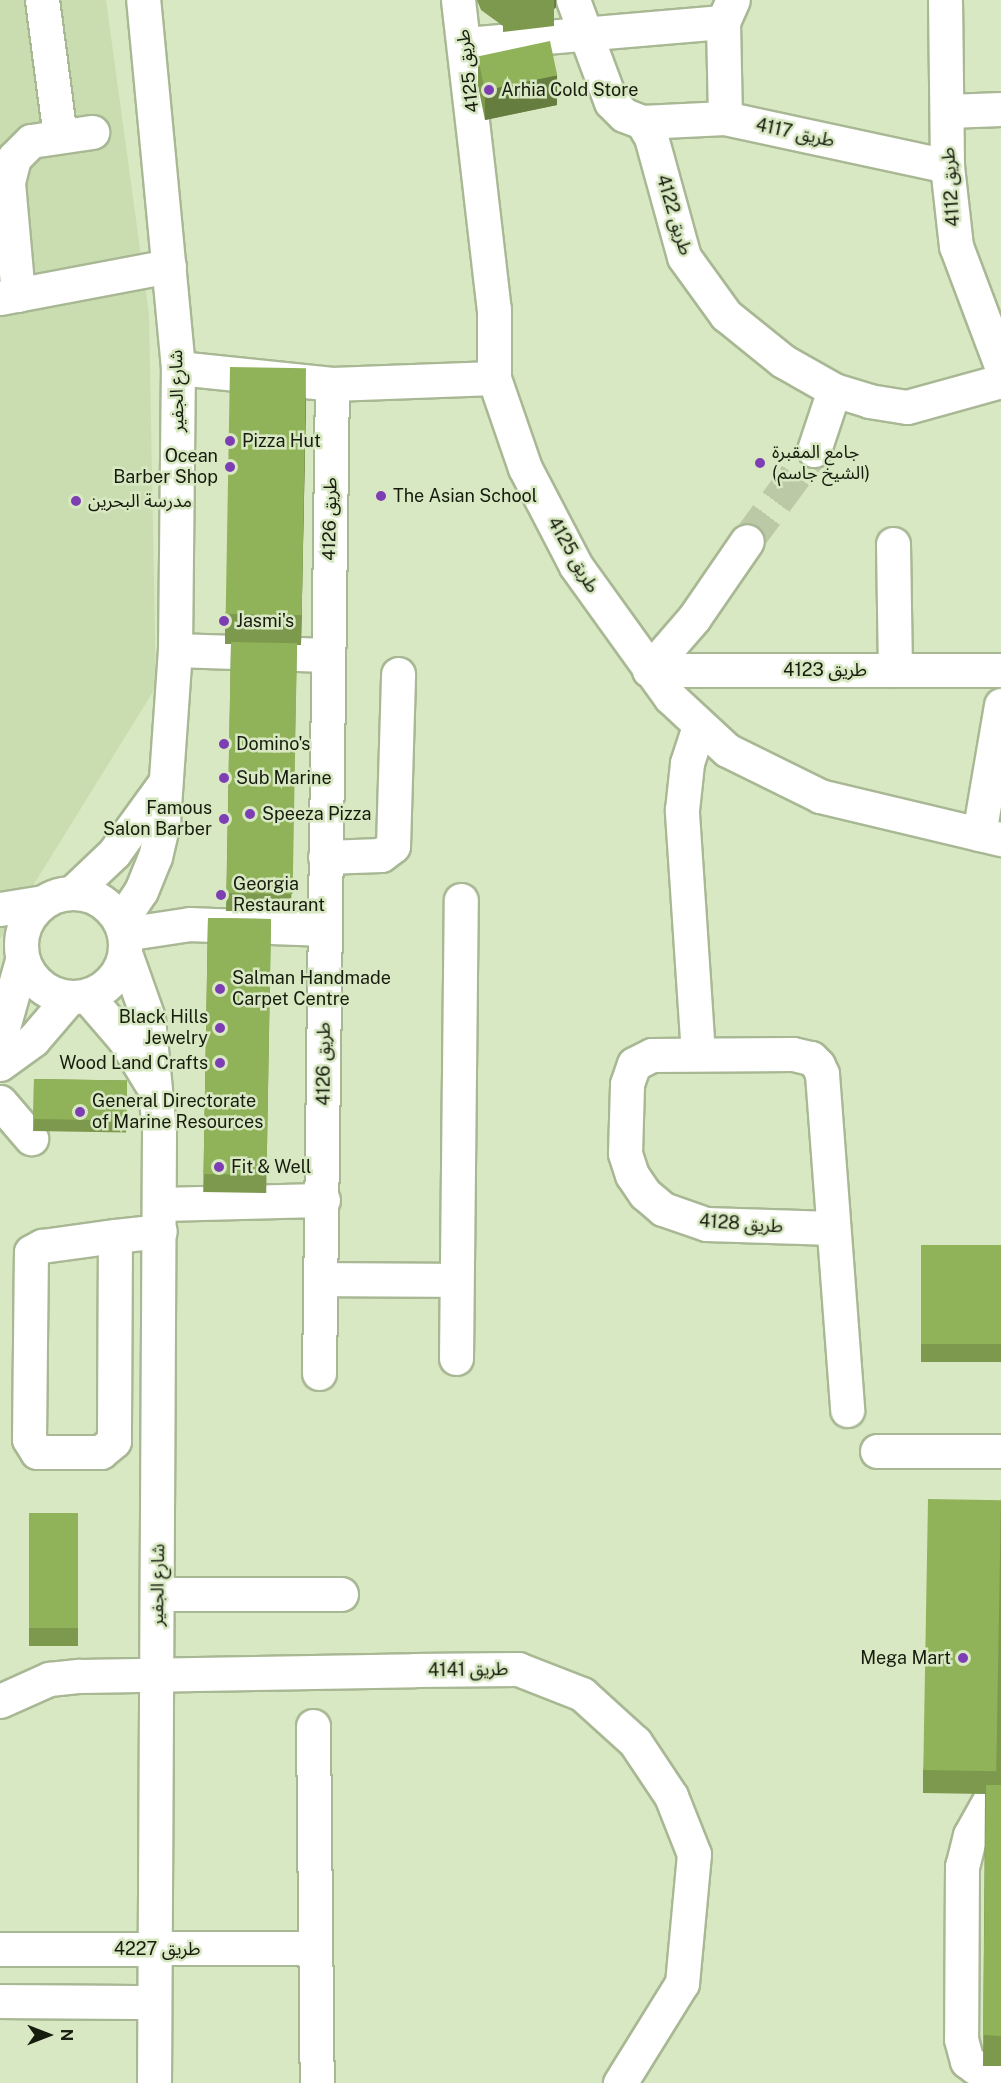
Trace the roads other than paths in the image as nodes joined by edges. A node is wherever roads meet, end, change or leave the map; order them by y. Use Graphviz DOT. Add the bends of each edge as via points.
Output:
graph roads {
  1 [pos="42,0"];
  2 [pos="143,0"];
  3 [pos="458,0"];
  4 [pos="573,0"];
  5 [pos="945,0"];
  6 [pos="728,11"];
  7 [pos="588,31"];
  8 [pos="465,44"];
  9 [pos="1001,109"];
  10 [pos="948,111"];
  11 [pos="725,118"];
  12 [pos="642,122"];
  13 [pos="92,132"];
  14 [pos="60,136"];
  15 [pos="947,166"];
  16 [pos="170,266"];
  17 [pos="9,296"];
  18 [pos="1001,366"];
  19 [pos="178,368"];
  20 [pos="494,378"];
  21 [pos="1001,381"];
  22 [pos="332,384"];
  23 [pos="834,390"];
  24 [pos="814,450"];
  25 [pos="747,541"];
  26 [pos="892,544"];
  27 [pos="175,650"];
  28 [pos="327,654"];
  29 [pos="649,670"];
  30 [pos="895,670"];
  31 [pos="1001,670"];
  32 [pos="398,674"];
  33 [pos="1001,705"];
  34 [pos="699,726"];
  35 [pos="164,784"];
  36 [pos="990,837"];
  37 [pos="325,857"];
  38 [pos="58,897"];
  39 [pos="461,900"];
  40 [pos="0,909"];
  41 [pos="324,928"];
  42 [pos="123,936"];
  43 [pos="22,960"];
  44 [pos="78,997"];
  45 [pos="0,1038"];
  46 [pos="698,1054"];
  47 [pos="0,1064"];
  48 [pos="153,1087"];
  49 [pos="0,1102"];
  50 [pos="31,1138"];
  51 [pos="323,1200"];
  52 [pos="160,1217"];
  53 [pos="833,1228"];
  54 [pos="115,1236"];
  55 [pos="322,1279"];
  56 [pos="456,1280"];
  57 [pos="456,1358"];
  58 [pos="319,1373"];
  59 [pos="847,1410"];
  60 [pos="877,1451"];
  61 [pos="1001,1451"];
  62 [pos="158,1594"];
  63 [pos="341,1594"];
  64 [pos="156,1676"];
  65 [pos="0,1701"];
  66 [pos="313,1726"];
  67 [pos="995,1798"];
  68 [pos="0,1949"];
  69 [pos="315,1957"];
  70 [pos="155,1958"];
  71 [pos="0,2001"];
  72 [pos="154,2002"];
  73 [pos="1001,2070"];
  74 [pos="154,2083"];
  75 [pos="316,2083"];
  76 [pos="620,2083"];
  1 -- 14 [label="street"];
  2 -- 16 [label="street, شارع الجفير"];
  3 -- 8 [label="street, طريق 4125"];
  4 -- 7 [label="street"];
  5 -- 10 [label="street, طريق 4112"];
  6 -- 7 [label="street"];
  6 -- 11 [label="street"];
  7 -- 8 [label="street"];
  7 -- 12 [label="street" via="611,102 624,115"];
  8 -- 20 [label="street, طريق 4125" via="494,309"];
  9 -- 10 [label="street"];
  10 -- 15 [label="street, طريق 4112"];
  11 -- 12 [label="street, طريق 4117"];
  11 -- 15 [label="street, طريق 4117"];
  12 -- 23 [label="street, طريق 4122" via="651,137 684,257 726,315 783,361"];
  13 -- 14 [label="street"];
  14 -- 17 [label="street" via="31,141 14,158 9,170"];
  15 -- 18 [label="street, طريق 4112" via="956,246"];
  16 -- 17 [label="street"];
  16 -- 19 [label="street, شارع الجفير"];
  19 -- 22 [label="street"];
  19 -- 27 [label="street, شارع الجفير"];
  20 -- 22 [label="street"];
  20 -- 29 [label="street, طريق 4125" via="525,468 576,566"];
  21 -- 23 [label="street, طريق 4122" via="907,407"];
  22 -- 28 [label="street, طريق 4126"];
  23 -- 24 [label="street"];
  25 -- 29 [label="street" via="694,618"];
  26 -- 30 [label="street"];
  27 -- 28 [label="street"];
  27 -- 35 [label="street, شارع الجفير" via="172,736"];
  28 -- 37 [label="street, طريق 4126"];
  29 -- 30 [label="street, طريق 4123"];
  29 -- 34 [label="street, طريق 4125"];
  30 -- 31 [label="street, طريق 4123"];
  32 -- 37 [label="street" via="393,846 381,855"];
  33 -- 36 [label="street"];
  34 -- 36 [label="street, طريق 4125" via="728,750 820,796"];
  34 -- 46 [label="street" via="687,763 682,810"];
  35 -- 38 [label="street, شارع الجفير" via="114,853"];
  35 -- 42 [label="street, شارع الجفير" via="163,821 155,857"];
  37 -- 41 [label="street, طريق 4126"];
  38 -- 40 [label="street"];
  38 -- 42 [label="street" via="101,901"];
  38 -- 43 [label="street" via="24,928"];
  39 -- 56 [label="street"];
  41 -- 42 [label="street" via="190,924"];
  41 -- 51 [label="street, طريق 4126"];
  42 -- 44 [label="street" via="112,980"];
  42 -- 48 [label="street, شارع الجفير" via="148,1018"];
  43 -- 44 [label="street" via="40,987"];
  43 -- 45 [label="street"];
  44 -- 47 [label="street" via="33,1040"];
  44 -- 48 [label="street, شارع الجفير" via="124,1039"];
  46 -- 53 [label="street, طريق 4128" via="802,1055 818,1065 822,1074"];
  46 -- 53 [label="street, طريق 4128" via="652,1055 642,1058 628,1073 625,1153 632,1175 645,1194 663,1209 706,1224"];
  48 -- 52 [label="street, شارع الجفير" via="159,1131"];
  49 -- 50 [label="street"];
  51 -- 52 [label="street"];
  51 -- 55 [label="street, طريق 4126"];
  52 -- 54 [label="street"];
  52 -- 62 [label="street, شارع الجفير"];
  53 -- 59 [label="street, طريق 4128"];
  54 -- 54 [label="street" via="42,1246 29,1258 29,1439 37,1452 101,1452 114,1442"];
  55 -- 56 [label="street"];
  55 -- 58 [label="street, طريق 4126"];
  56 -- 57 [label="street"];
  60 -- 61 [label="street"];
  62 -- 63 [label="street"];
  62 -- 64 [label="street, شارع الجفير"];
  64 -- 65 [label="street" via="49,1679"];
  64 -- 70 [label="street, شارع الجفير"];
  64 -- 76 [label="street, طريق 4141" via="518,1669 582,1694 635,1742 670,1796 694,1854 682,1983"];
  66 -- 69 [label="street"];
  67 -- 73 [label="street" via="970,1835 962,1866 961,2039 967,2061 975,2067"];
  68 -- 70 [label="street, طريق 4227"];
  69 -- 70 [label="street, طريق 4227"];
  69 -- 75 [label="street"];
  70 -- 72 [label="street, شارع الجفير"];
  71 -- 72 [label="street"];
  72 -- 74 [label="street, شارع الجفير"];
}
